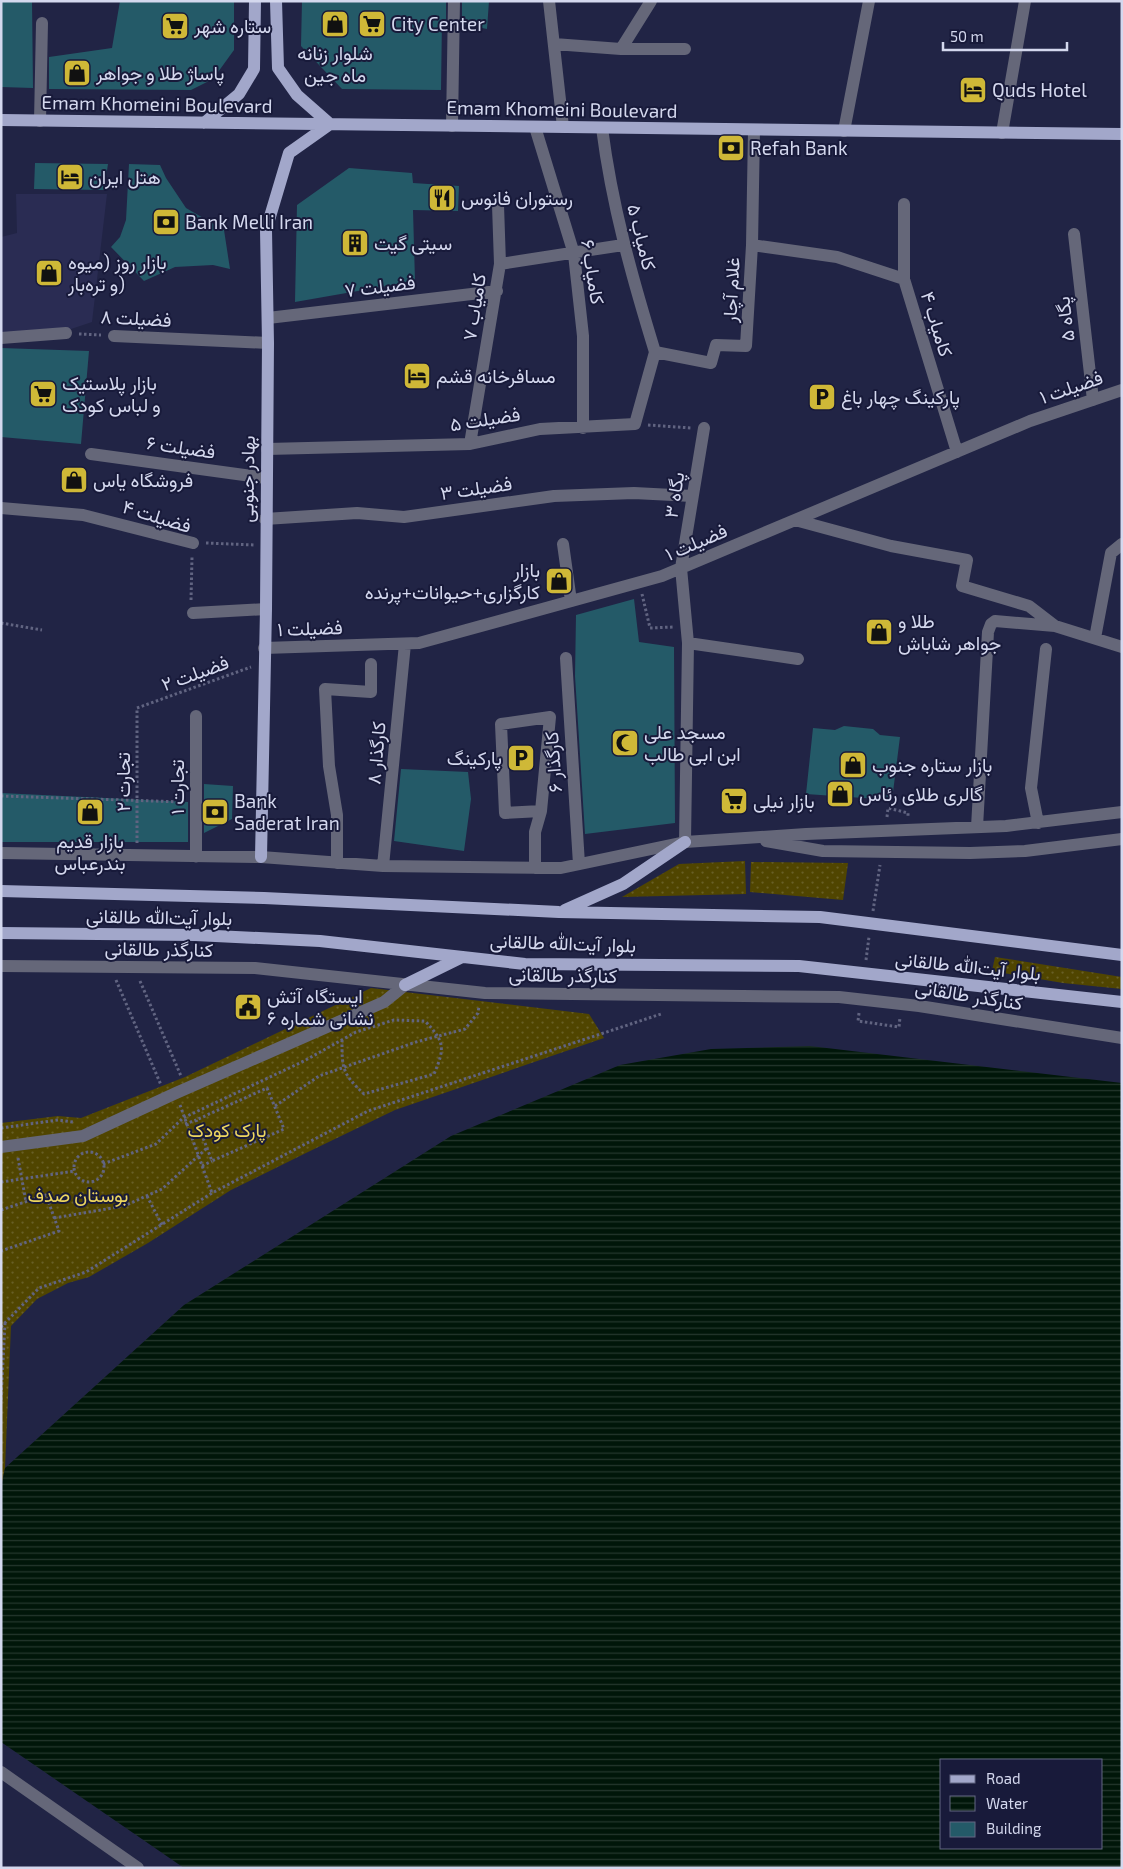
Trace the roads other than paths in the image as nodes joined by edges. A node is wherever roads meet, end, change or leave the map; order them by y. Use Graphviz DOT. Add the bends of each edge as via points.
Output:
graph roads {
  1 [pos="255,1"];
  2 [pos="276,1"];
  3 [pos="454,1"];
  4 [pos="549,1"];
  5 [pos="651,1"];
  6 [pos="869,1"];
  7 [pos="1025,1"];
  8 [pos="42,23"];
  9 [pos="554,44"];
  10 [pos="621,49"];
  11 [pos="685,49"];
  12 [pos="1,120"];
  13 [pos="40,121"];
  14 [pos="204,123"];
  15 [pos="330,124"];
  16 [pos="452,126"];
  17 [pos="535,127"];
  18 [pos="563,127"];
  19 [pos="602,128"];
  20 [pos="754,130"];
  21 [pos="844,131"];
  22 [pos="1002,133"];
  23 [pos="1122,134"];
  24 [pos="904,204"];
  25 [pos="498,205"];
  26 [pos="1074,234"];
  27 [pos="622,244"];
  28 [pos="752,245"];
  29 [pos="574,254"];
  30 [pos="500,264"];
  31 [pos="904,280"];
  32 [pos="497,290"];
  33 [pos="268,318"];
  34 [pos="66,333"];
  35 [pos="114,336"];
  36 [pos="1,338"];
  37 [pos="268,343"];
  38 [pos="655,352"];
  39 [pos="1122,390"];
  40 [pos="1093,400"];
  41 [pos="583,428"];
  42 [pos="704,428"];
  43 [pos="470,444"];
  44 [pos="266,449"];
  45 [pos="957,452"];
  46 [pos="91,454"];
  47 [pos="266,478"];
  48 [pos="692,496"];
  49 [pos="1,508"];
  50 [pos="266,519"];
  51 [pos="794,520"];
  52 [pos="193,543"];
  53 [pos="563,544"];
  54 [pos="1122,544"];
  55 [pos="681,568"];
  56 [pos="571,602"];
  57 [pos="266,609"];
  58 [pos="193,613"];
  59 [pos="1055,626"];
  60 [pos="1095,638"];
  61 [pos="688,643"];
  62 [pos="405,644"];
  63 [pos="1122,647"];
  64 [pos="264,648"];
  65 [pos="1046,649"];
  66 [pos="566,658"];
  67 [pos="798,658"];
  68 [pos="371,664"];
  69 [pos="196,716"];
  70 [pos="541,811"];
  71 [pos="1122,812"];
  72 [pos="1038,823"];
  73 [pos="977,827"];
  74 [pos="746,838"];
  75 [pos="1122,839"];
  76 [pos="685,842"];
  77 [pos="1,853"];
  78 [pos="196,857"];
  79 [pos="261,857"];
  80 [pos="337,863"];
  81 [pos="579,864"];
  82 [pos="383,866"];
  83 [pos="535,868"];
  84 [pos="1,891"];
  85 [pos="559,912"];
  86 [pos="1,934"];
  87 [pos="1122,955"];
  88 [pos="462,957"];
  89 [pos="1,966"];
  90 [pos="405,986"];
  91 [pos="1122,1002"];
  92 [pos="1122,1038"];
  93 [pos="1,1147"];
  94 [pos="1,1772"];
  95 [pos="138,1868"];
  1 -- 14 [label="main road" via="254,69 239,94"];
  2 -- 15 [label="main road" via="278,68 297,95"];
  3 -- 16 [label="street"];
  4 -- 9 [label="street"];
  5 -- 10 [label="street"];
  6 -- 21 [label="street"];
  7 -- 22 [label="street"];
  8 -- 13 [label="street"];
  9 -- 10 [label="street"];
  9 -- 18 [label="street"];
  10 -- 11 [label="street"];
  12 -- 13 [label="main road, Emam Khomeini Boulevard"];
  13 -- 14 [label="main road, Emam Khomeini Boulevard"];
  14 -- 15 [label="main road, Emam Khomeini Boulevard"];
  15 -- 16 [label="main road, Emam Khomeini Boulevard"];
  15 -- 33 [label="main road, بهادر جنوبی" via="290,153 266,230"];
  16 -- 17 [label="main road, Emam Khomeini Boulevard"];
  17 -- 18 [label="main road, Emam Khomeini Boulevard"];
  17 -- 29 [label="street, کامیاب ۶"];
  18 -- 19 [label="main road, Emam Khomeini Boulevard"];
  19 -- 20 [label="main road, Emam Khomeini Boulevard"];
  19 -- 27 [label="street, کامیاب ۵"];
  20 -- 21 [label="main road, Emam Khomeini Boulevard"];
  20 -- 28 [label="street, غلام آچار"];
  21 -- 22 [label="main road, Emam Khomeini Boulevard"];
  22 -- 23 [label="main road, Emam Khomeini Boulevard"];
  24 -- 31 [label="street, کامیاب ۴"];
  25 -- 30 [label="street, کامیاب ۷"];
  26 -- 40 [label="street, پگاه ۵"];
  27 -- 29 [label="street"];
  27 -- 38 [label="street, کامیاب ۵"];
  28 -- 31 [label="street" via="837,257"];
  28 -- 38 [label="street, غلام آچار" via="746,346 716,345 711,363"];
  29 -- 30 [label="street"];
  29 -- 41 [label="street, کامیاب ۶" via="583,336"];
  30 -- 32 [label="street, کامیاب ۷"];
  31 -- 45 [label="street, کامیاب ۴"];
  32 -- 33 [label="street, فضیلت ۷"];
  32 -- 43 [label="street, کامیاب ۷"];
  33 -- 37 [label="main road, بهادر جنوبی"];
  34 -- 36 [label="street"];
  35 -- 37 [label="street, فضیلت ۸"];
  37 -- 44 [label="main road, بهادر جنوبی"];
  38 -- 41 [label="street, فضیلت ۵" via="635,424"];
  39 -- 40 [label="street, فضیلت ۱"];
  40 -- 45 [label="street, فضیلت ۱" via="1030,421"];
  41 -- 43 [label="street, فضیلت ۵" via="540,429"];
  42 -- 48 [label="street, پگاه ۳"];
  43 -- 44 [label="street, فضیلت ۵"];
  44 -- 47 [label="main road, بهادر جنوبی"];
  45 -- 51 [label="street, فضیلت ۱"];
  46 -- 47 [label="street, فضیلت ۶"];
  47 -- 50 [label="main road, بهادر جنوبی"];
  48 -- 50 [label="street, فضیلت ۳" via="634,493 554,496 404,517 357,513"];
  48 -- 55 [label="street, پگاه ۳"];
  49 -- 52 [label="street, فضیلت ۴" via="83,515"];
  50 -- 57 [label="main road, بهادر جنوبی"];
  51 -- 55 [label="street, فضیلت ۱"];
  51 -- 59 [label="street" via="890,546 967,560 962,586 1029,606"];
  53 -- 56 [label="street"];
  54 -- 60 [label="street" via="1111,553"];
  55 -- 56 [label="street, فضیلت ۱"];
  55 -- 61 [label="street, پگاه ۳"];
  56 -- 62 [label="street, فضیلت ۱" via="419,644"];
  57 -- 58 [label="street"];
  57 -- 64 [label="main road, بهادر جنوبی"];
  59 -- 60 [label="street"];
  59 -- 73 [label="street" via="995,621 991,624"];
  60 -- 63 [label="street"];
  61 -- 67 [label="street"];
  61 -- 76 [label="street, پگاه ۳"];
  62 -- 64 [label="street, فضیلت ۱"];
  62 -- 82 [label="street, کارگذار ۸"];
  64 -- 79 [label="main road, بهادر جنوبی"];
  65 -- 72 [label="street" via="1030,788"];
  66 -- 81 [label="street, کارگذار ۶"];
  68 -- 80 [label="street" via="371,692 326,689 330,766 337,815"];
  69 -- 78 [label="street, تجارت ۱"];
  70 -- 70 [label="street" via="550,717 501,724 505,813"];
  70 -- 83 [label="street" via="535,832"];
  71 -- 72 [label="street"];
  72 -- 73 [label="street"];
  73 -- 74 [label="street"];
  74 -- 75 [label="street" via="823,851 970,853"];
  74 -- 76 [label="street"];
  76 -- 81 [label="street"];
  76 -- 85 [label="main road" via="623,884"];
  77 -- 78 [label="street"];
  78 -- 79 [label="street"];
  79 -- 80 [label="street"];
  80 -- 82 [label="street"];
  81 -- 83 [label="street"];
  82 -- 83 [label="street"];
  84 -- 85 [label="main road, بلوار آیت‌الله طالقانی" via="264,898"];
  85 -- 87 [label="main road, بلوار آیت‌الله طالقانی" via="820,917"];
  86 -- 88 [label="main road, بلوار آیت‌الله طالقانی" via="195,935 320,941"];
  88 -- 90 [label="main road"];
  88 -- 91 [label="main road, بلوار آیت‌الله طالقانی" via="542,964 799,966"];
  89 -- 90 [label="street, کنارگذر طالقانی" via="256,968"];
  90 -- 92 [label="street, کنارگذر طالقانی" via="482,993 840,997"];
  90 -- 93 [label="street" via="384,1002 83,1136"];
  94 -- 95 [label="street"];
}
